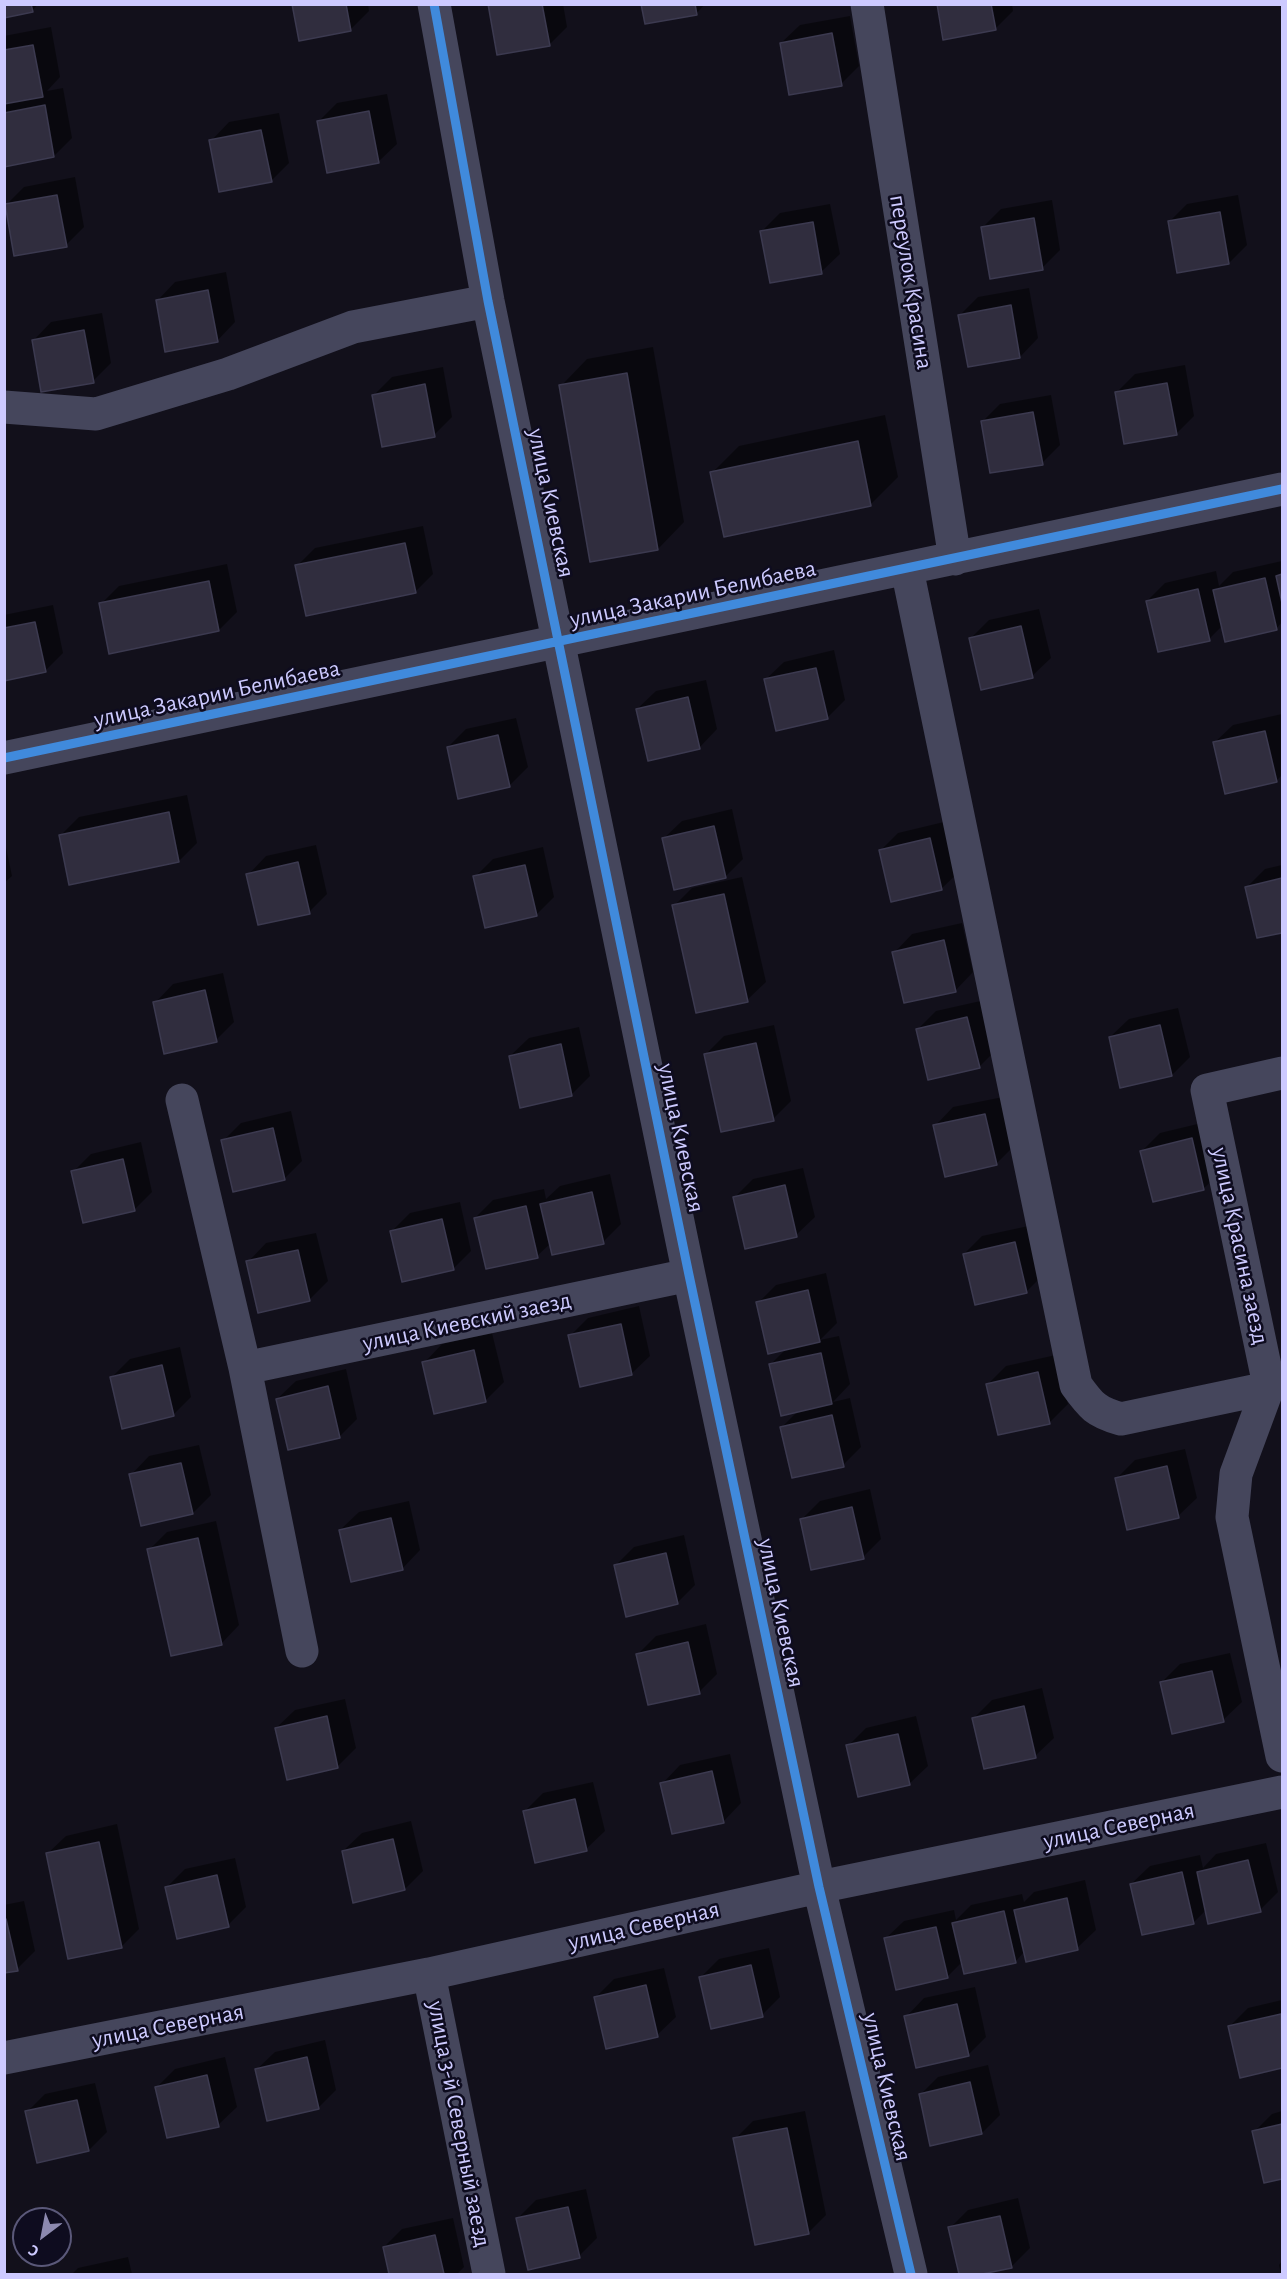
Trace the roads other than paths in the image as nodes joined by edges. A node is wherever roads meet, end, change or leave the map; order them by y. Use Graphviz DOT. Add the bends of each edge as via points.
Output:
graph roads {
  1 [pos="434,4"];
  2 [pos="867,4"];
  3 [pos="488,301"];
  4 [pos="4,407"];
  5 [pos="1282,489"];
  6 [pos="955,558"];
  7 [pos="907,569"];
  8 [pos="560,642"];
  9 [pos="4,758"];
  10 [pos="1282,1073"];
  11 [pos="182,1100"];
  12 [pos="689,1275"];
  13 [pos="246,1368"];
  14 [pos="1268,1388"];
  15 [pos="302,1651"];
  16 [pos="1282,1756"];
  17 [pos="1282,1792"];
  18 [pos="819,1887"];
  19 [pos="429,1974"];
  20 [pos="4,2058"];
  21 [pos="489,2274"];
  22 [pos="911,2274"];
  1 -- 3 [label="street, улица Киевская"];
  2 -- 6 [label="street, переулок Красина"];
  3 -- 4 [label="street" via="353,327 228,374 96,414"];
  3 -- 8 [label="street, улица Киевская"];
  5 -- 6 [label="street, улица Закарии Белибаева"];
  6 -- 7 [label="street, улица Закарии Белибаева"];
  7 -- 8 [label="street, улица Закарии Белибаева"];
  7 -- 14 [label="street" via="1076,1385 1091,1406 1121,1419"];
  8 -- 9 [label="street, улица Закарии Белибаева"];
  8 -- 12 [label="street, улица Киевская"];
  10 -- 14 [label="street, улица Красина заезд" via="1208,1089"];
  11 -- 13 [label="street"];
  12 -- 13 [label="street, улица Киевский заезд"];
  12 -- 18 [label="street, улица Киевская"];
  13 -- 15 [label="street"];
  14 -- 16 [label="street" via="1236,1474 1232,1518"];
  17 -- 18 [label="street, улица Северная"];
  18 -- 19 [label="street, улица Северная"];
  18 -- 22 [label="street, улица Киевская"];
  19 -- 20 [label="street, улица Северная"];
  19 -- 21 [label="street, улица 3-й Северный заезд"];
}
